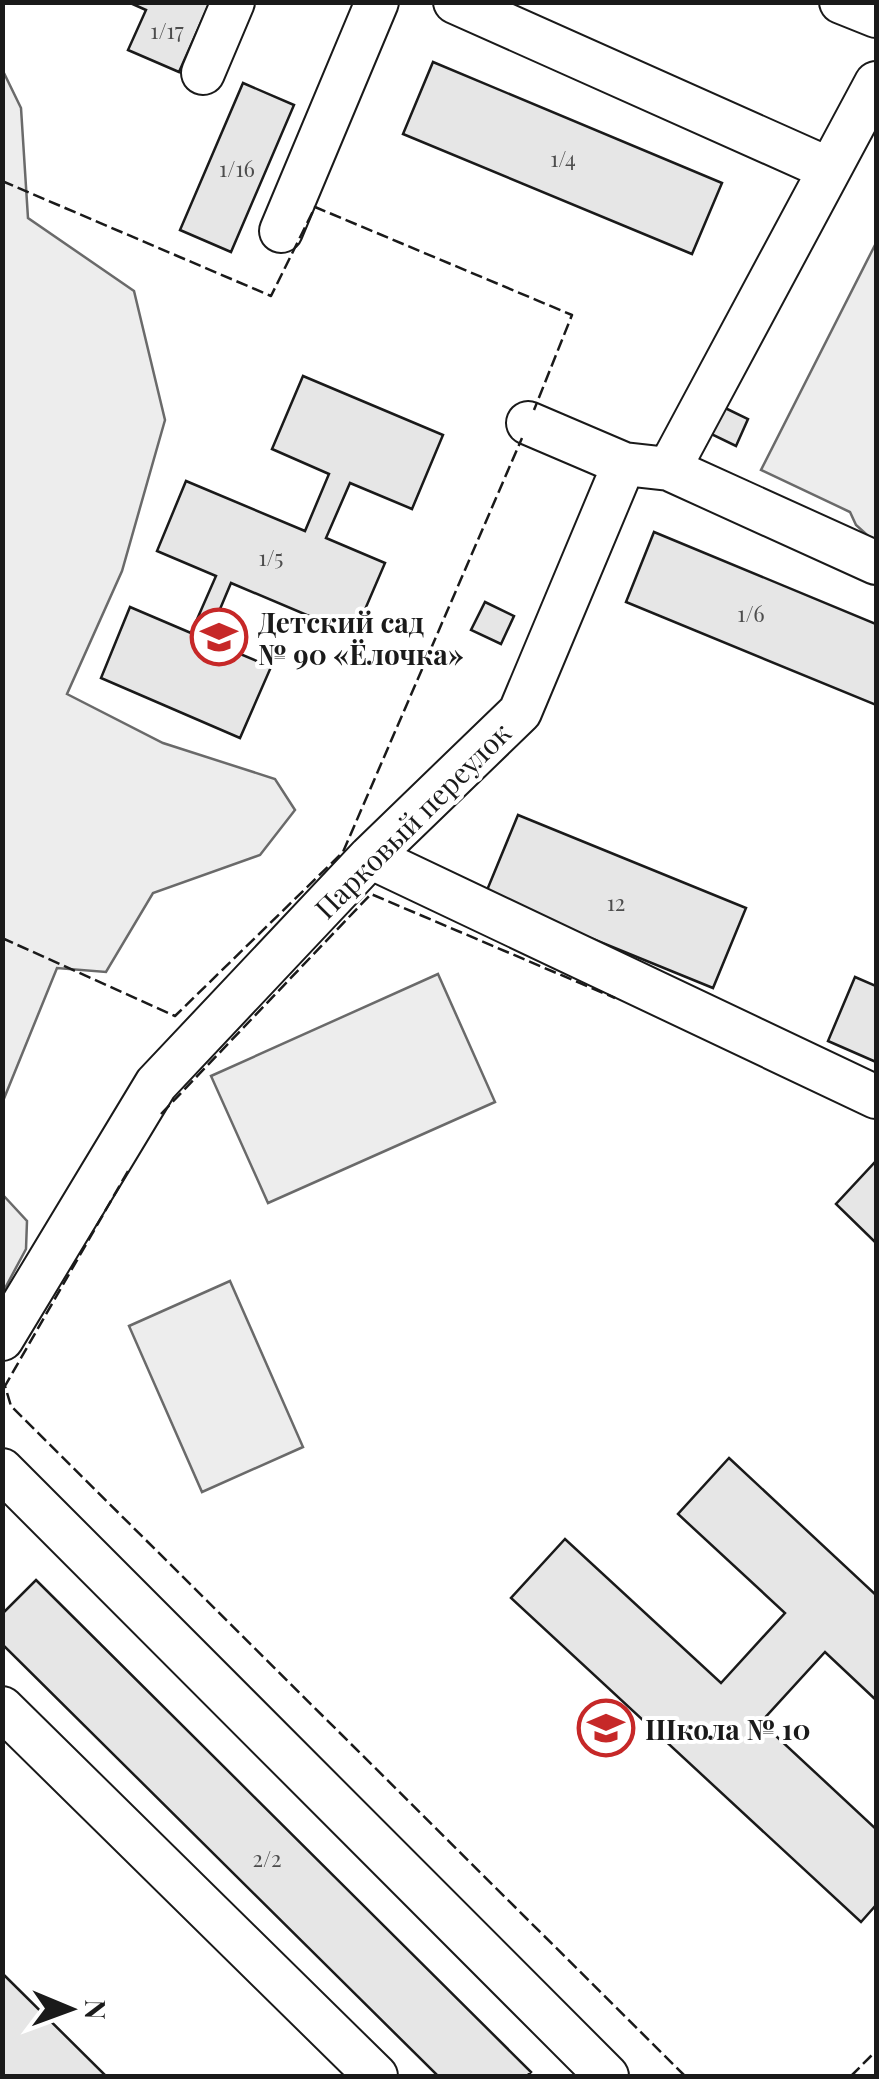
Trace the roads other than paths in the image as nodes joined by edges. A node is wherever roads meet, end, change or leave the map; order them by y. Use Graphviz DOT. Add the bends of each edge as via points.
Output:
graph roads {
  1 [pos="233,2"];
  2 [pos="377,2"];
  3 [pos="455,2"];
  4 [pos="841,2"];
  5 [pos="876,16"];
  6 [pos="203,73"];
  7 [pos="876,84"];
  8 [pos="829,169"];
  9 [pos="281,231"];
  10 [pos="528,423"];
  11 [pos="624,464"];
  12 [pos="669,469"];
  13 [pos="876,563"];
  14 [pos="370,857"];
  15 [pos="876,1098"];
  16 [pos="2,1339"];
  17 [pos="2,1470"];
  18 [pos="2,1708"];
  19 [pos="376,2076"];
  20 [pos="607,2076"];
  1 -- 6 [label="lane"];
  2 -- 9 [label="lane"];
  3 -- 8 [label="lane"];
  4 -- 5 [label="lane"];
  7 -- 8 [label="lane"];
  8 -- 12 [label="lane"];
  10 -- 11 [label="lane"];
  11 -- 12 [label="lane"];
  11 -- 14 [label="lane, Парковый переулок" via="520,712"];
  12 -- 13 [label="lane"];
  14 -- 15 [label="lane"];
  14 -- 16 [label="lane, Парковый переулок" via="156,1084"];
  17 -- 20 [label="lane"];
  18 -- 19 [label="lane"];
}
